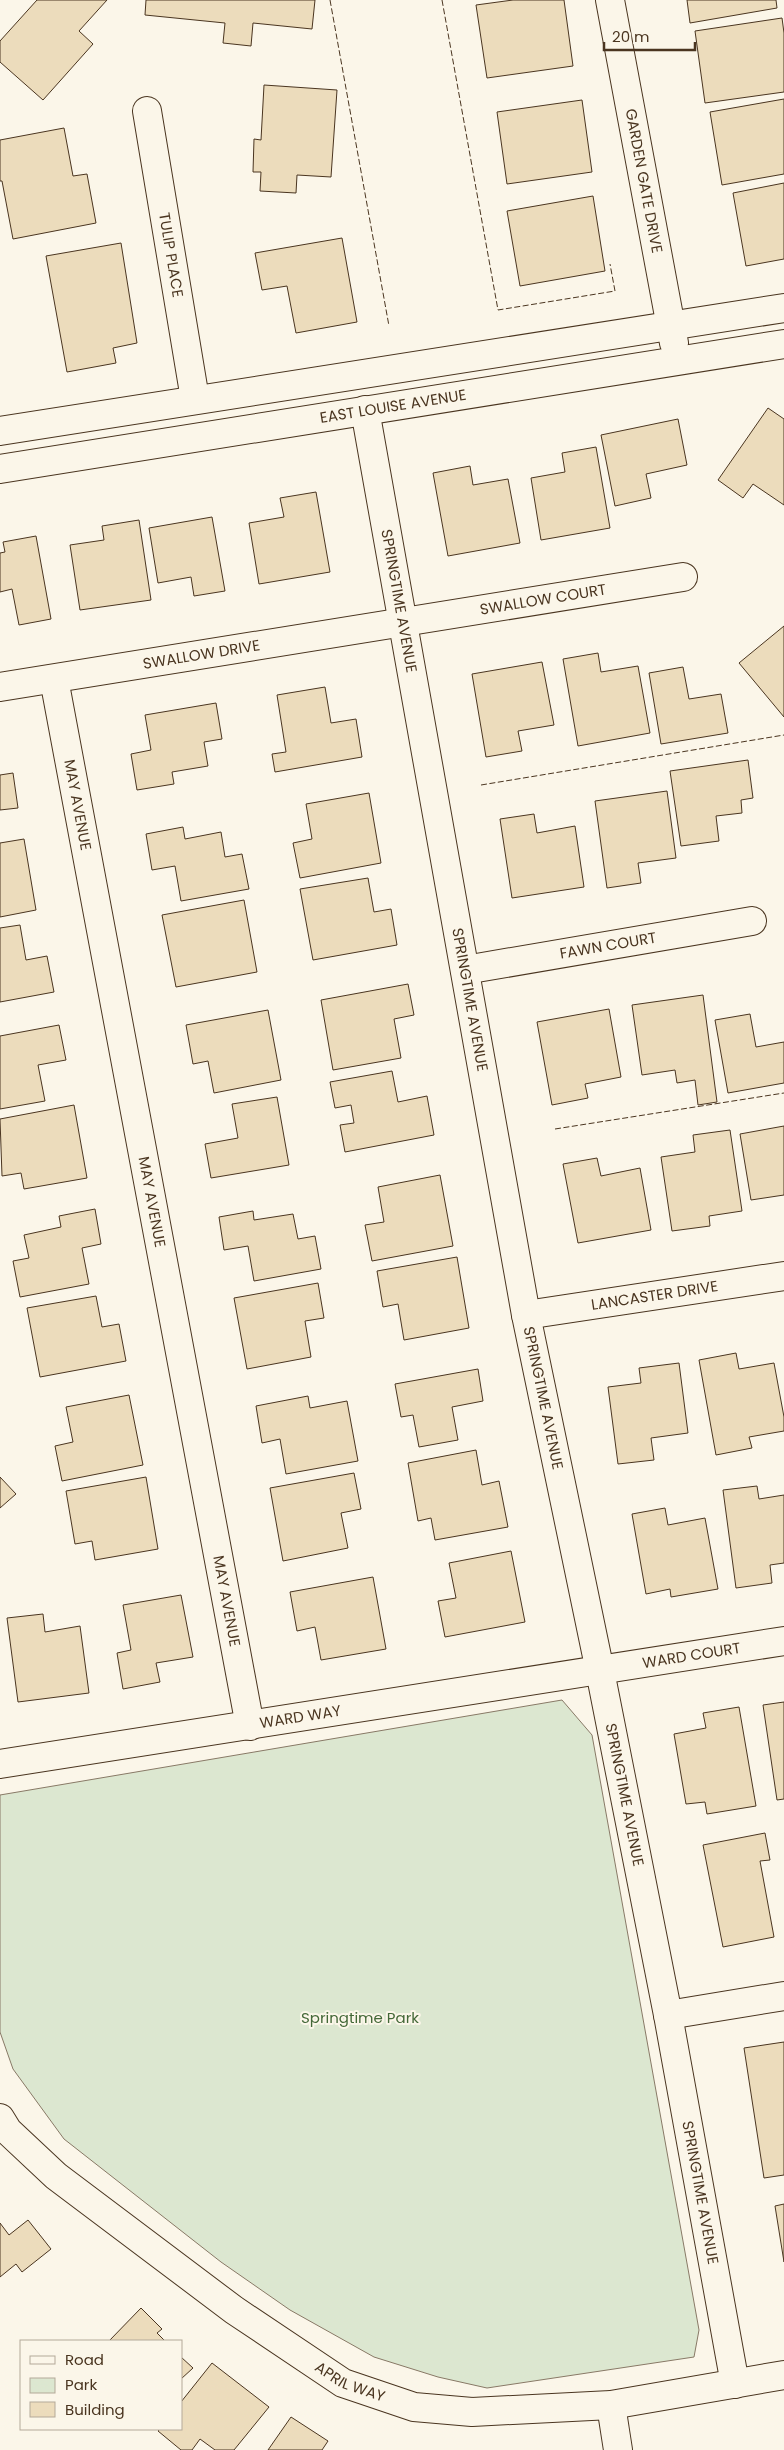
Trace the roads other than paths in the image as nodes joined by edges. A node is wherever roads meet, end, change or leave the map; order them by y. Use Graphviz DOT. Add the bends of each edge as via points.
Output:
graph roads {
  1 [pos="610,0"];
  2 [pos="147,111"];
  3 [pos="784,308"];
  4 [pos="671,325"];
  5 [pos="784,344"];
  6 [pos="677,360"];
  7 [pos="196,399"];
  8 [pos="365,410"];
  9 [pos="0,431"];
  10 [pos="0,468"];
  11 [pos="683,577"];
  12 [pos="403,624"];
  13 [pos="54,679"];
  14 [pos="0,688"];
  15 [pos="752,921"];
  16 [pos="465,970"];
  17 [pos="784,1276"];
  18 [pos="526,1315"];
  19 [pos="784,1641"];
  20 [pos="600,1671"];
  21 [pos="250,1726"];
  22 [pos="0,1764"];
  23 [pos="784,1996"];
  24 [pos="668,2015"];
  25 [pos="0,2118"];
  26 [pos="784,2375"];
  27 [pos="735,2384"];
  28 [pos="611,2405"];
  29 [pos="618,2450"];
  1 -- 4 [label="street, GARDEN GATE DRIVE"];
  2 -- 7 [label="street, TULIP PLACE"];
  3 -- 4 [label="street"];
  4 -- 6 [label="street, GARDEN GATE DRIVE"];
  4 -- 7 [label="street" via="351,378"];
  5 -- 6 [label="street, EAST LOUISE AVENUE"];
  6 -- 8 [label="street, EAST LOUISE AVENUE"];
  7 -- 9 [label="street"];
  8 -- 10 [label="street, EAST LOUISE AVENUE"];
  8 -- 12 [label="street, SPRINGTIME AVENUE"];
  11 -- 12 [label="street, SWALLOW COURT"];
  12 -- 13 [label="street, SWALLOW DRIVE"];
  12 -- 16 [label="street, SPRINGTIME AVENUE"];
  13 -- 14 [label="street, SWALLOW DRIVE"];
  13 -- 21 [label="street, MAY AVENUE"];
  15 -- 16 [label="street, FAWN COURT"];
  16 -- 18 [label="street, SPRINGTIME AVENUE"];
  17 -- 18 [label="street, LANCASTER DRIVE"];
  18 -- 20 [label="street, SPRINGTIME AVENUE"];
  19 -- 20 [label="street, WARD COURT"];
  20 -- 21 [label="street, WARD WAY"];
  20 -- 24 [label="street, SPRINGTIME AVENUE"];
  21 -- 22 [label="street, WARD WAY"];
  23 -- 24 [label="street"];
  24 -- 27 [label="street, SPRINGTIME AVENUE"];
  25 -- 28 [label="street, APRIL WAY" via="8,2131 56,2176 234,2310 343,2383 414,2407 472,2412"];
  26 -- 27 [label="street, APRIL WAY"];
  27 -- 28 [label="street, APRIL WAY"];
  28 -- 29 [label="street"];
}
